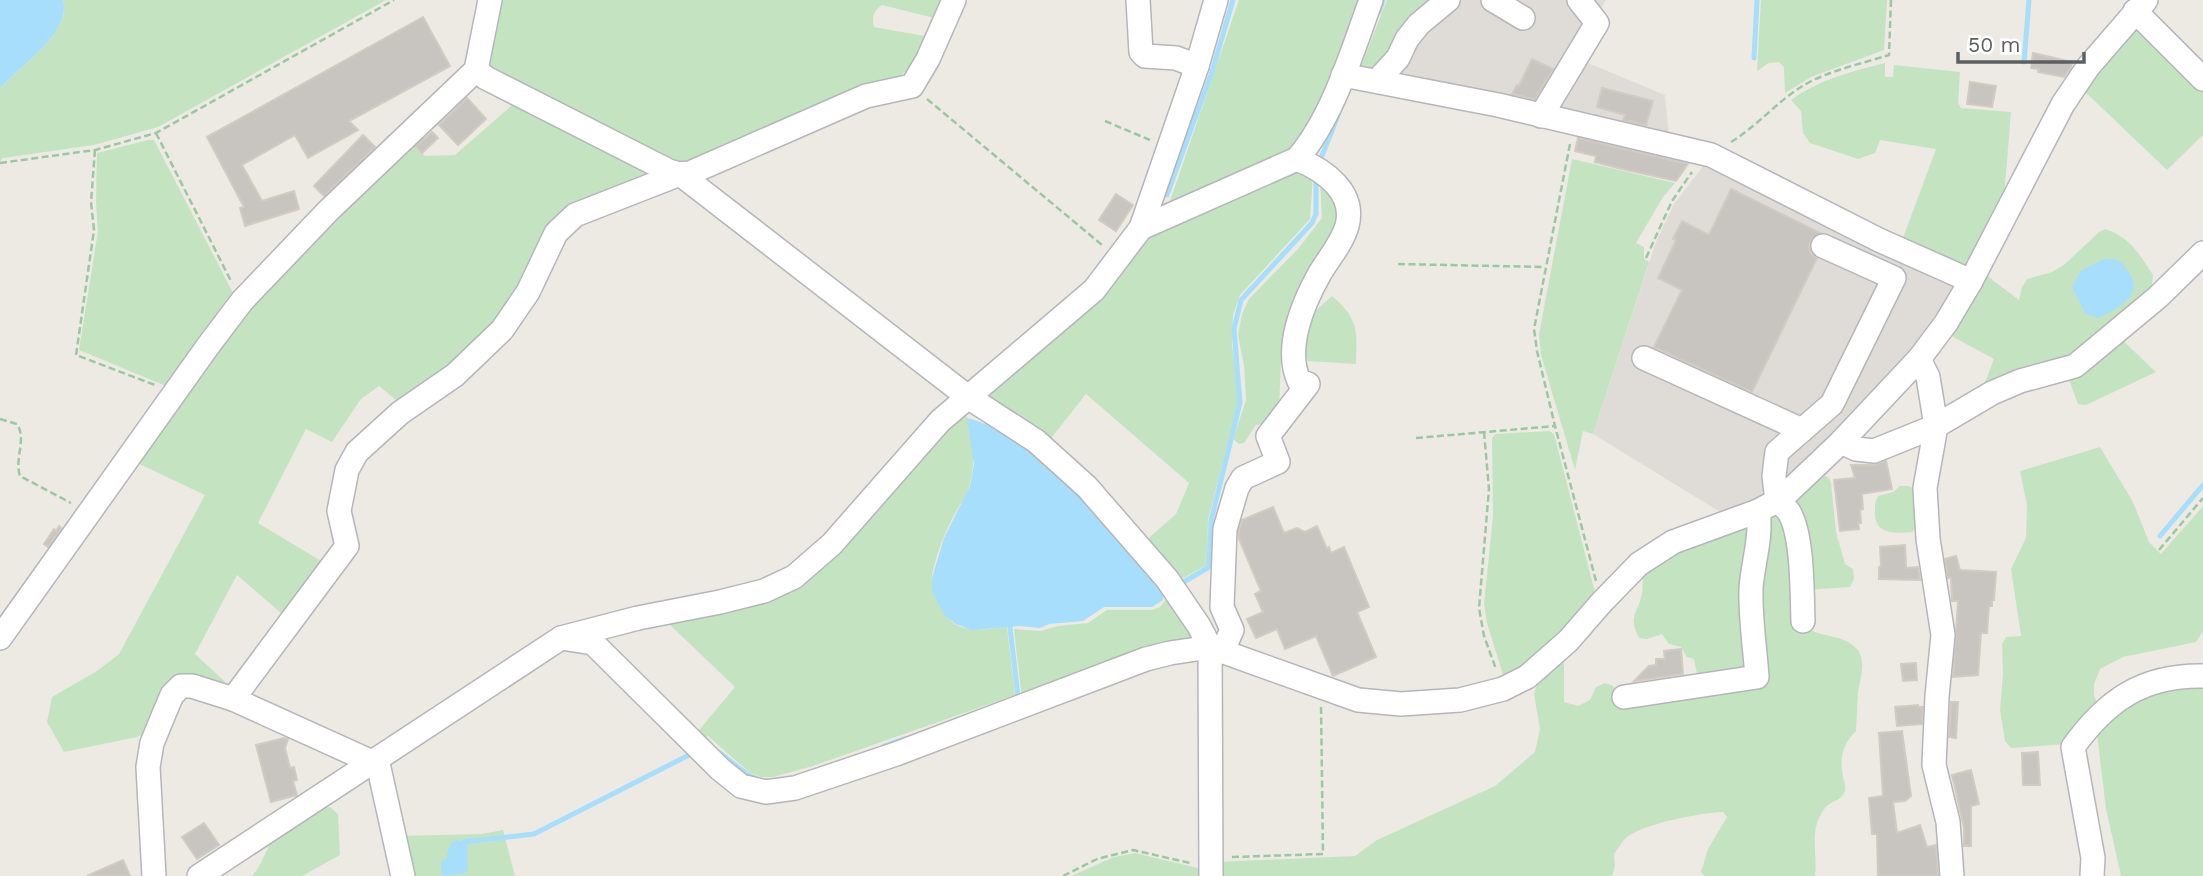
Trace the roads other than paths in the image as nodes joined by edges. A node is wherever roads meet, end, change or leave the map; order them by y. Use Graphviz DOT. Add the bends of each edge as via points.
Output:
graph roads {
  1 [pos="490,0"];
  2 [pos="954,0"];
  3 [pos="1138,0"];
  4 [pos="1216,0"];
  5 [pos="1371,0"];
  6 [pos="1448,0"];
  7 [pos="1493,0"];
  8 [pos="1579,0"];
  9 [pos="2141,6"];
  10 [pos="1523,18"];
  11 [pos="1197,66"];
  12 [pos="476,70"];
  13 [pos="1343,75"];
  14 [pos="2203,79"];
  15 [pos="1377,81"];
  16 [pos="1542,116"];
  17 [pos="1297,159"];
  18 [pos="680,174"];
  19 [pos="1141,228"];
  20 [pos="1823,246"];
  21 [pos="2203,253"];
  22 [pos="1971,281"];
  23 [pos="1644,358"];
  24 [pos="1919,359"];
  25 [pos="968,397"];
  26 [pos="1936,426"];
  27 [pos="1802,430"];
  28 [pos="1841,442"];
  29 [pos="1768,506"];
  30 [pos="1804,621"];
  31 [pos="0,638"];
  32 [pos="561,638"];
  33 [pos="1216,649"];
  34 [pos="2203,676"];
  35 [pos="1624,697"];
  36 [pos="233,698"];
  37 [pos="375,760"];
  38 [pos="231,866"];
  39 [pos="1211,867"];
  40 [pos="155,876"];
  41 [pos="199,876"];
  42 [pos="403,876"];
  43 [pos="1952,876"];
  44 [pos="2092,876"];
  1 -- 12 [label="street"];
  2 -- 18 [label="street" via="912,86 866,96"];
  3 -- 11 [label="street" via="1141,52"];
  4 -- 11 [label="street"];
  5 -- 13 [label="street"];
  6 -- 15 [label="street" via="1419,24"];
  7 -- 10 [label="street"];
  8 -- 16 [label="street" via="1597,23"];
  9 -- 14 [label="street"];
  9 -- 22 [label="street" via="2063,104"];
  11 -- 19 [label="street"];
  12 -- 18 [label="street"];
  12 -- 31 [label="street" via="328,211 242,302"];
  13 -- 15 [label="street"];
  13 -- 17 [label="street" via="1310,143"];
  15 -- 16 [label="street"];
  16 -- 22 [label="street" via="1708,154"];
  17 -- 19 [label="street"];
  17 -- 33 [label="street" via="1341,189 1349,207 1347,225 1300,319 1294,370 1299,381 1307,384 1268,436 1278,462 1244,478 1237,488 1225,529 1222,607 1232,630"];
  18 -- 25 [label="street"];
  18 -- 36 [label="street" via="566,221 502,330 455,375 400,413 357,452 340,498 347,546"];
  19 -- 25 [label="street" via="1094,290"];
  20 -- 27 [label="street" via="1894,278 1832,404"];
  21 -- 26 [label="street" via="2075,366 2001,389"];
  22 -- 24 [label="street"];
  23 -- 27 [label="street"];
  24 -- 26 [label="street" via="1928,377"];
  24 -- 28 [label="street"];
  25 -- 32 [label="street" via="940,421 832,544 794,577 764,591"];
  25 -- 33 [label="street" via="1036,441 1087,486 1167,579"];
  26 -- 28 [label="street" via="1874,451"];
  26 -- 43 [label="street" via="1925,488 1943,635 1934,765 1948,822"];
  27 -- 29 [label="street" via="1777,452"];
  28 -- 29 [label="street"];
  29 -- 30 [label="street" via="1788,509 1793,520"];
  29 -- 33 [label="street" via="1673,542 1640,564 1568,641 1527,677 1461,700 1401,704 1358,700"];
  29 -- 35 [label="street" via="1760,526 1751,592 1757,677"];
  32 -- 33 [label="street" via="593,643 720,769 741,786 766,792 795,788 895,754 1146,659"];
  32 -- 37 [label="street"];
  33 -- 39 [label="street"];
  34 -- 44 [label="street" via="2152,682 2131,691 2089,725 2073,747 2093,858"];
  36 -- 37 [label="street"];
  36 -- 40 [label="street" via="181,686 163,714 148,767"];
  37 -- 38 [label="street"];
  37 -- 42 [label="street"];
  38 -- 41 [label="street"];
}
